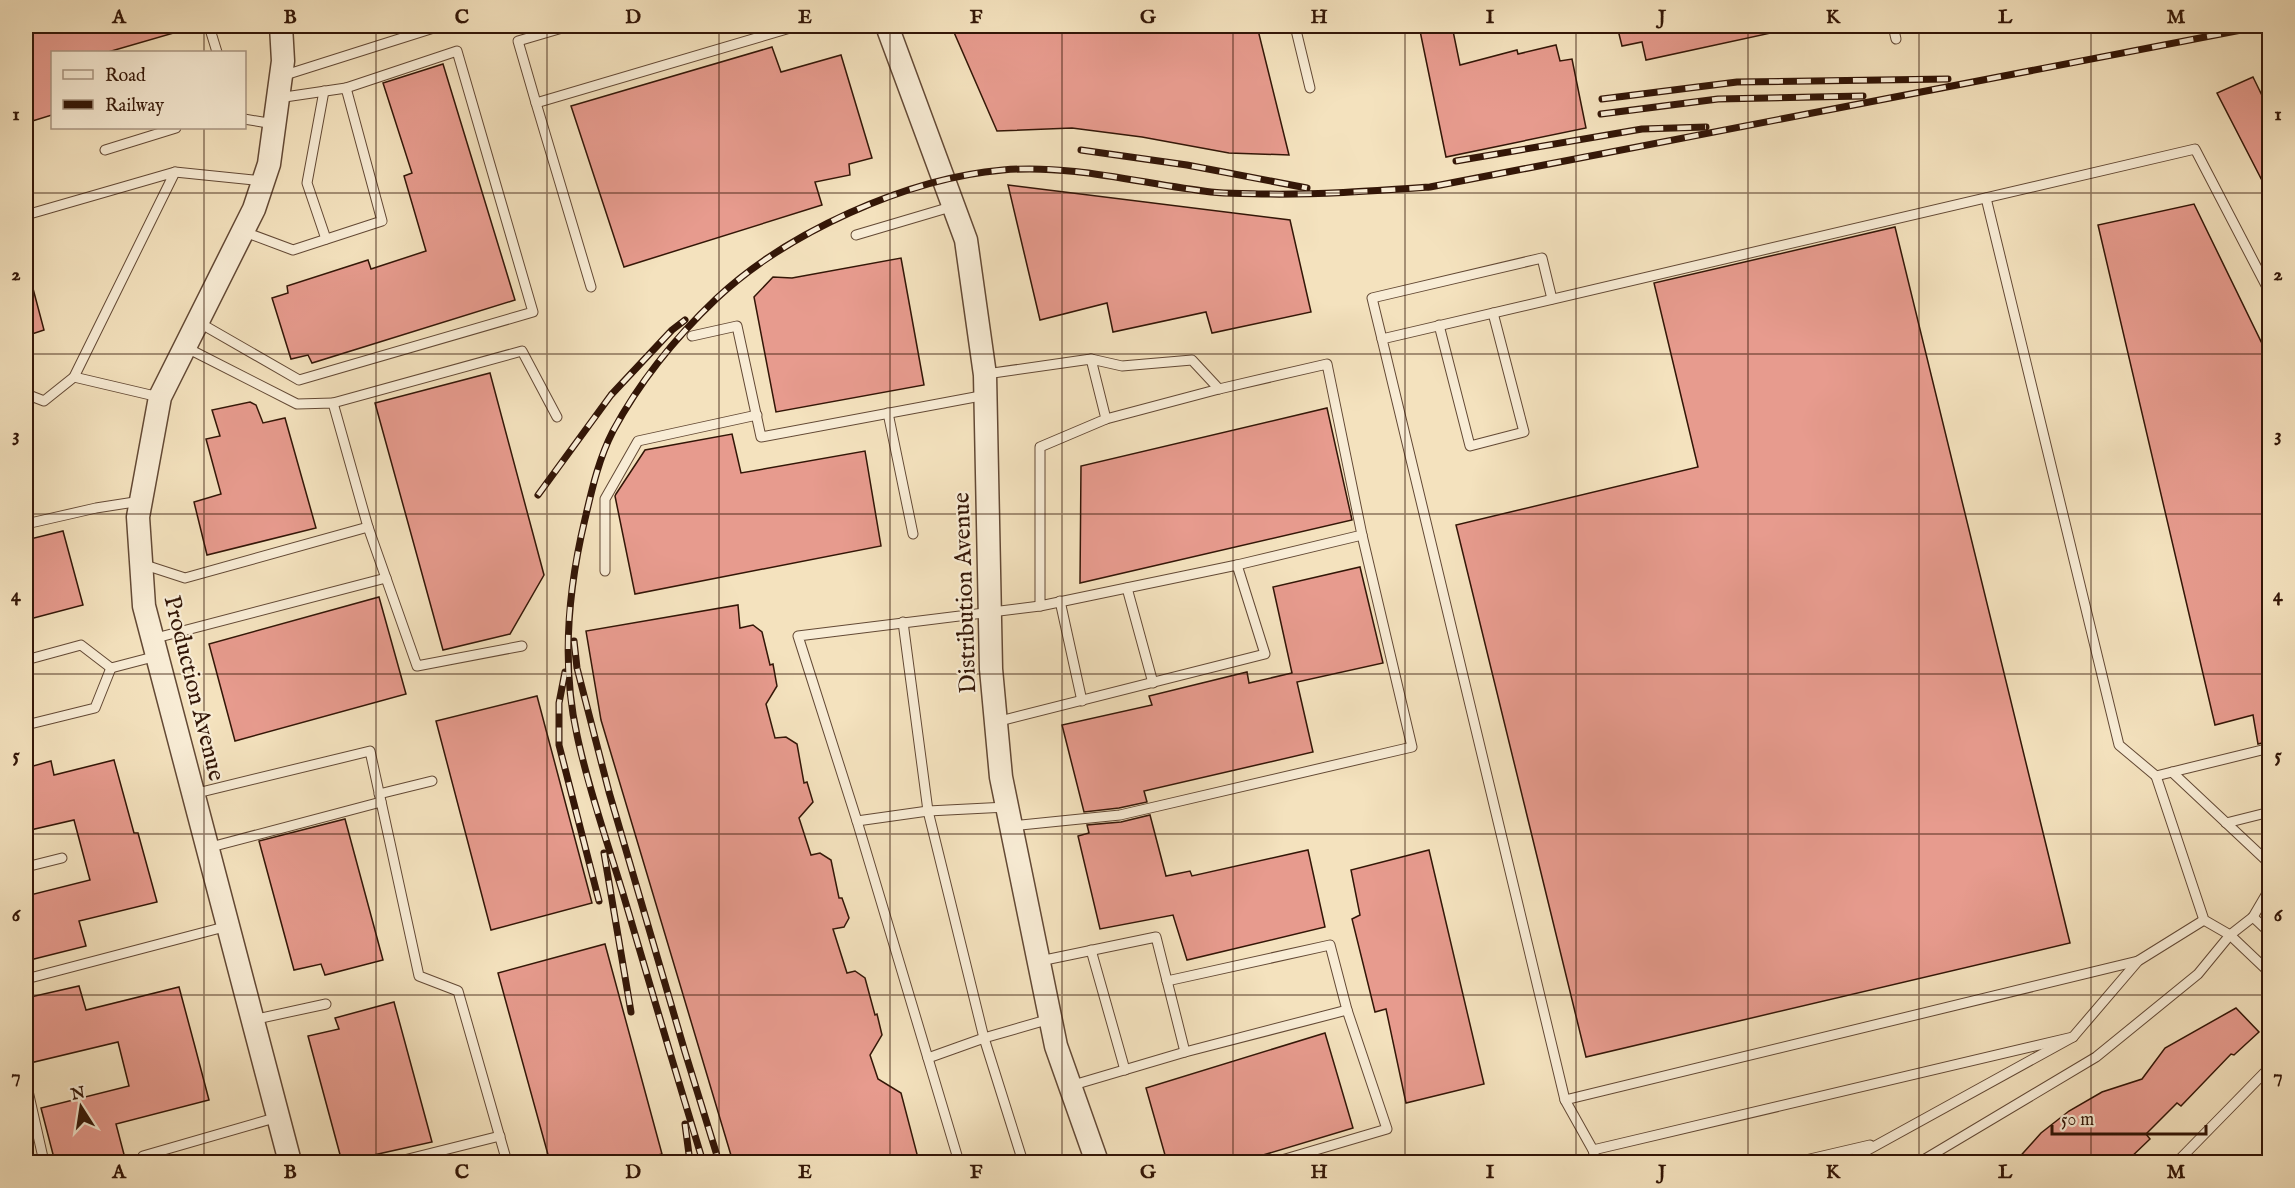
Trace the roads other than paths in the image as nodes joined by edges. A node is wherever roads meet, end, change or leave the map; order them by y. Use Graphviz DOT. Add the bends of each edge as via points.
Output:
graph roads {
  1 [pos="209,26"];
  2 [pos="282,26"];
  3 [pos="440,26"];
  4 [pos="569,26"];
  5 [pos="797,26"];
  6 [pos="887,26"];
  7 [pos="1295,26"];
  8 [pos="1893,26"];
  9 [pos="1896,39"];
  10 [pos="217,51"];
  11 [pos="280,87"];
  12 [pos="346,87"];
  13 [pos="1310,88"];
  14 [pos="324,91"];
  15 [pos="536,103"];
  16 [pos="246,119"];
  17 [pos="274,124"];
  18 [pos="173,129"];
  19 [pos="105,150"];
  20 [pos="175,172"];
  21 [pos="263,181"];
  22 [pos="1986,198"];
  23 [pos="954,206"];
  24 [pos="26,215"];
  25 [pos="242,231"];
  26 [pos="856,235"];
  27 [pos="326,239"];
  28 [pos="591,287"];
  29 [pos="2270,293"];
  30 [pos="1552,299"];
  31 [pos="1493,313"];
  32 [pos="198,322"];
  33 [pos="1439,325"];
  34 [pos="692,336"];
  35 [pos="1382,339"];
  36 [pos="185,347"];
  37 [pos="1091,359"];
  38 [pos="74,376"];
  39 [pos="986,385"];
  40 [pos="1219,389"];
  41 [pos="26,394"];
  42 [pos="160,398"];
  43 [pos="333,403"];
  44 [pos="888,413"];
  45 [pos="757,415"];
  46 [pos="557,417"];
  47 [pos="1106,419"];
  48 [pos="141,501"];
  49 [pos="26,524"];
  50 [pos="368,527"];
  51 [pos="913,534"];
  52 [pos="1362,535"];
  53 [pos="141,564"];
  54 [pos="1237,565"];
  55 [pos="605,571"];
  56 [pos="386,578"];
  57 [pos="1127,588"];
  58 [pos="1060,601"];
  59 [pos="1040,606"];
  60 [pos="990,611"];
  61 [pos="903,622"];
  62 [pos="522,646"];
  63 [pos="155,648"];
  64 [pos="26,660"];
  65 [pos="111,668"];
  66 [pos="1154,683"];
  67 [pos="1082,701"];
  68 [pos="996,722"];
  69 [pos="26,725"];
  70 [pos="2270,748"];
  71 [pos="2172,772"];
  72 [pos="2156,776"];
  73 [pos="432,781"];
  74 [pos="193,794"];
  75 [pos="380,798"];
  76 [pos="928,812"];
  77 [pos="2270,812"];
  78 [pos="1009,817"];
  79 [pos="857,821"];
  80 [pos="2226,823"];
  81 [pos="207,848"];
  82 [pos="62,858"];
  83 [pos="2270,864"];
  84 [pos="26,867"];
  85 [pos="2270,888"];
  86 [pos="2253,917"];
  87 [pos="2204,920"];
  88 [pos="228,926"];
  89 [pos="2270,933"];
  90 [pos="2230,935"];
  91 [pos="1091,950"];
  92 [pos="1039,961"];
  93 [pos="2138,961"];
  94 [pos="2270,973"];
  95 [pos="26,979"];
  96 [pos="1167,981"];
  97 [pos="326,1004"];
  98 [pos="1347,1010"];
  99 [pos="1050,1019"];
  100 [pos="252,1020"];
  101 [pos="2073,1037"];
  102 [pos="984,1038"];
  103 [pos="1185,1052"];
  104 [pos="928,1058"];
  105 [pos="2270,1067"];
  106 [pos="1125,1070"];
  107 [pos="26,1082"];
  108 [pos="1070,1086"];
  109 [pos="1565,1100"];
  110 [pos="278,1117"];
  111 [pos="500,1136"];
  112 [pos="1882,1142"];
  113 [pos="1593,1150"];
  114 [pos="143,1156"];
  115 [pos="44,1162"];
  116 [pos="290,1162"];
  117 [pos="396,1162"];
  118 [pos="507,1162"];
  119 [pos="959,1162"];
  120 [pos="1023,1162"];
  121 [pos="1097,1162"];
  122 [pos="1275,1162"];
  123 [pos="1596,1162"];
  124 [pos="1797,1162"];
  125 [pos="1846,1162"];
  126 [pos="1920,1162"];
  127 [pos="2177,1162"];
  1 -- 10 [label="lane"];
  2 -- 11 [label="street, Production Avenue"];
  3 -- 11 [label="lane"];
  4 -- 15 [label="lane" via="518,41"];
  5 -- 15 [label="lane"];
  6 -- 23 [label="street, Distribution Avenue"];
  7 -- 13 [label="lane"];
  8 -- 9 [label="lane"];
  11 -- 14 [label="lane"];
  11 -- 17 [label="street, Production Avenue"];
  12 -- 14 [label="lane"];
  12 -- 27 [label="lane" via="382,221"];
  12 -- 32 [label="lane" via="457,51 533,312 299,380"];
  14 -- 27 [label="lane" via="307,183"];
  15 -- 28 [label="lane"];
  16 -- 17 [label="lane"];
  17 -- 21 [label="street, Production Avenue"];
  18 -- 19 [label="lane"];
  20 -- 21 [label="lane"];
  20 -- 24 [label="lane"];
  20 -- 38 [label="lane"];
  21 -- 25 [label="street, Production Avenue"];
  22 -- 29 [label="lane" via="2195,149"];
  22 -- 30 [label="lane"];
  22 -- 72 [label="lane" via="2119,745"];
  23 -- 26 [label="lane"];
  23 -- 39 [label="street, Distribution Avenue" via="966,240"];
  25 -- 27 [label="lane" via="293,250"];
  25 -- 32 [label="street, Production Avenue"];
  30 -- 31 [label="lane"];
  30 -- 35 [label="lane" via="1542,258 1395,292 1372,298"];
  31 -- 33 [label="lane"];
  31 -- 33 [label="lane" via="1524,432 1470,446"];
  32 -- 36 [label="street, Production Avenue"];
  33 -- 35 [label="lane"];
  34 -- 45 [label="lane" via="737,326"];
  35 -- 109 [label="lane"];
  36 -- 42 [label="street, Production Avenue"];
  36 -- 43 [label="lane" via="297,404"];
  37 -- 39 [label="lane"];
  37 -- 40 [label="lane" via="1122,366 1192,360"];
  37 -- 47 [label="lane"];
  38 -- 41 [label="lane" via="44,401"];
  38 -- 42 [label="lane"];
  39 -- 44 [label="lane"];
  39 -- 60 [label="street, Distribution Avenue"];
  40 -- 47 [label="lane"];
  40 -- 52 [label="lane" via="1327,364"];
  42 -- 48 [label="street, Production Avenue"];
  43 -- 46 [label="lane" via="522,351"];
  43 -- 50 [label="lane"];
  44 -- 45 [label="lane" via="761,436"];
  44 -- 51 [label="lane"];
  45 -- 55 [label="lane" via="638,441 605,499"];
  47 -- 59 [label="lane" via="1040,447"];
  48 -- 49 [label="lane"];
  48 -- 53 [label="street, Production Avenue"];
  50 -- 53 [label="lane" via="185,578"];
  50 -- 56 [label="lane"];
  52 -- 54 [label="lane"];
  52 -- 78 [label="lane" via="1412,747 1120,815"];
  53 -- 63 [label="street, Production Avenue" via="144,606"];
  54 -- 57 [label="lane"];
  54 -- 66 [label="lane" via="1265,654"];
  56 -- 62 [label="lane" via="417,666"];
  56 -- 63 [label="lane"];
  57 -- 58 [label="lane"];
  57 -- 66 [label="lane"];
  58 -- 59 [label="lane"];
  58 -- 67 [label="lane"];
  59 -- 60 [label="lane"];
  60 -- 61 [label="lane"];
  60 -- 68 [label="street, Distribution Avenue"];
  61 -- 76 [label="lane"];
  61 -- 79 [label="lane" via="798,636"];
  63 -- 65 [label="lane"];
  63 -- 74 [label="street, Production Avenue"];
  64 -- 65 [label="lane" via="81,645"];
  65 -- 69 [label="lane" via="95,708"];
  66 -- 67 [label="lane"];
  67 -- 68 [label="lane"];
  68 -- 78 [label="street, Distribution Avenue"];
  70 -- 71 [label="lane"];
  71 -- 72 [label="lane"];
  71 -- 80 [label="lane"];
  72 -- 87 [label="lane"];
  73 -- 75 [label="lane"];
  74 -- 75 [label="lane" via="370,751"];
  74 -- 81 [label="street, Production Avenue"];
  75 -- 81 [label="lane"];
  75 -- 111 [label="lane" via="419,976 459,991"];
  76 -- 78 [label="lane"];
  76 -- 79 [label="lane"];
  76 -- 102 [label="lane"];
  77 -- 80 [label="lane"];
  78 -- 92 [label="street, Distribution Avenue"];
  79 -- 104 [label="lane"];
  80 -- 83 [label="lane"];
  81 -- 88 [label="street, Production Avenue"];
  82 -- 84 [label="lane"];
  85 -- 86 [label="lane"];
  86 -- 89 [label="lane"];
  86 -- 90 [label="lane"];
  87 -- 90 [label="lane"];
  87 -- 93 [label="lane"];
  88 -- 95 [label="lane"];
  88 -- 100 [label="street, Production Avenue"];
  90 -- 94 [label="lane"];
  90 -- 126 [label="lane" via="2198,974 2096,1057"];
  91 -- 92 [label="lane"];
  91 -- 96 [label="lane" via="1156,937"];
  91 -- 106 [label="lane"];
  92 -- 99 [label="street, Distribution Avenue"];
  93 -- 101 [label="lane"];
  93 -- 109 [label="lane"];
  96 -- 98 [label="lane" via="1330,945"];
  96 -- 103 [label="lane"];
  97 -- 100 [label="lane"];
  98 -- 103 [label="lane"];
  98 -- 122 [label="lane" via="1387,1129"];
  99 -- 102 [label="lane"];
  99 -- 108 [label="street, Distribution Avenue"];
  100 -- 110 [label="street, Production Avenue"];
  101 -- 112 [label="lane"];
  101 -- 113 [label="lane"];
  102 -- 104 [label="lane"];
  102 -- 120 [label="lane"];
  103 -- 106 [label="lane"];
  104 -- 119 [label="lane"];
  105 -- 127 [label="lane"];
  106 -- 108 [label="lane"];
  107 -- 115 [label="lane"];
  108 -- 121 [label="street, Distribution Avenue"];
  109 -- 113 [label="lane"];
  110 -- 114 [label="lane"];
  110 -- 116 [label="street, Production Avenue"];
  111 -- 117 [label="lane"];
  111 -- 118 [label="lane"];
  112 -- 124 [label="lane"];
  112 -- 125 [label="lane"];
  113 -- 123 [label="lane"];
}
